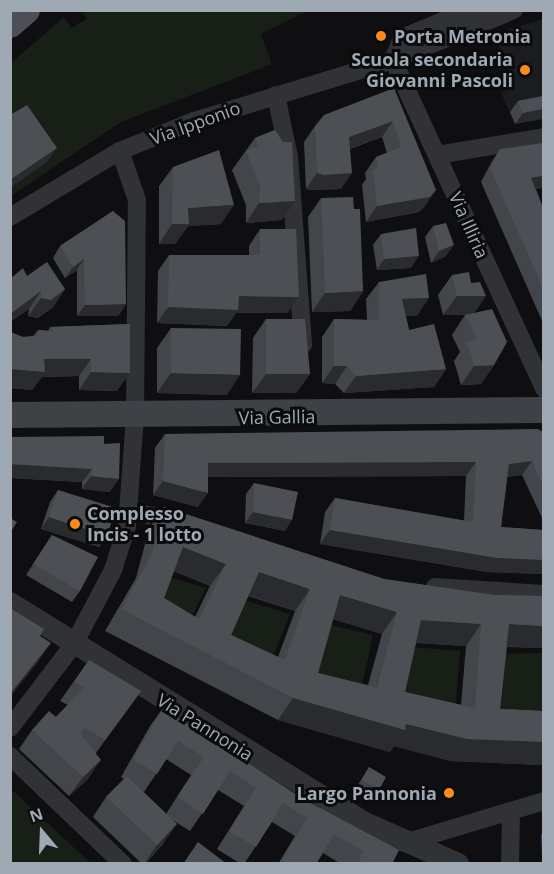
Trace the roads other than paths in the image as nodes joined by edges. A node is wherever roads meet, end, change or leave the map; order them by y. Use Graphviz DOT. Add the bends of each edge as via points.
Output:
graph roads {
  1 [pos="26,10"];
  2 [pos="488,10"];
  3 [pos="514,10"];
  4 [pos="472,18"];
  5 [pos="10,24"];
  6 [pos="393,60"];
  7 [pos="276,95"];
  8 [pos="543,137"];
  9 [pos="120,151"];
  10 [pos="437,155"];
  11 [pos="10,217"];
  12 [pos="303,349"];
  13 [pos="543,389"];
  14 [pos="543,410"];
  15 [pos="10,415"];
  16 [pos="135,417"];
  17 [pos="130,510"];
  18 [pos="195,528"];
  19 [pos="412,585"];
  20 [pos="543,594"];
  21 [pos="10,603"];
  22 [pos="74,644"];
  23 [pos="10,728"];
  24 [pos="10,756"];
  25 [pos="543,801"];
  26 [pos="512,813"];
  27 [pos="404,843"];
  28 [pos="123,864"];
  29 [pos="458,864"];
  30 [pos="510,864"];
  1 -- 5 [label="main road"];
  2 -- 4 [label="street"];
  3 -- 4 [label="street"];
  4 -- 6 [label="street" via="402,38"];
  6 -- 7 [label="street, Via Ipponio"];
  6 -- 10 [label="street, Via Illiria"];
  7 -- 9 [label="street, Via Ipponio"];
  7 -- 12 [label="street" via="289,157"];
  8 -- 10 [label="street"];
  9 -- 11 [label="street, Via Ipponio"];
  9 -- 16 [label="street" via="137,200"];
  10 -- 13 [label="street, Via Illiria"];
  14 -- 16 [label="main road, Via Gallia"];
  15 -- 16 [label="main road, Via Gallia"];
  16 -- 17 [label="street"];
  17 -- 18 [label="street"];
  17 -- 22 [label="street" via="113,570"];
  19 -- 20 [label="street"];
  21 -- 22 [label="street, Via Pannonia"];
  22 -- 23 [label="street"];
  22 -- 27 [label="street, Via Pannonia" via="321,798"];
  24 -- 28 [label="street"];
  25 -- 26 [label="street"];
  26 -- 27 [label="street"];
  26 -- 30 [label="street"];
  27 -- 29 [label="street"];
}
